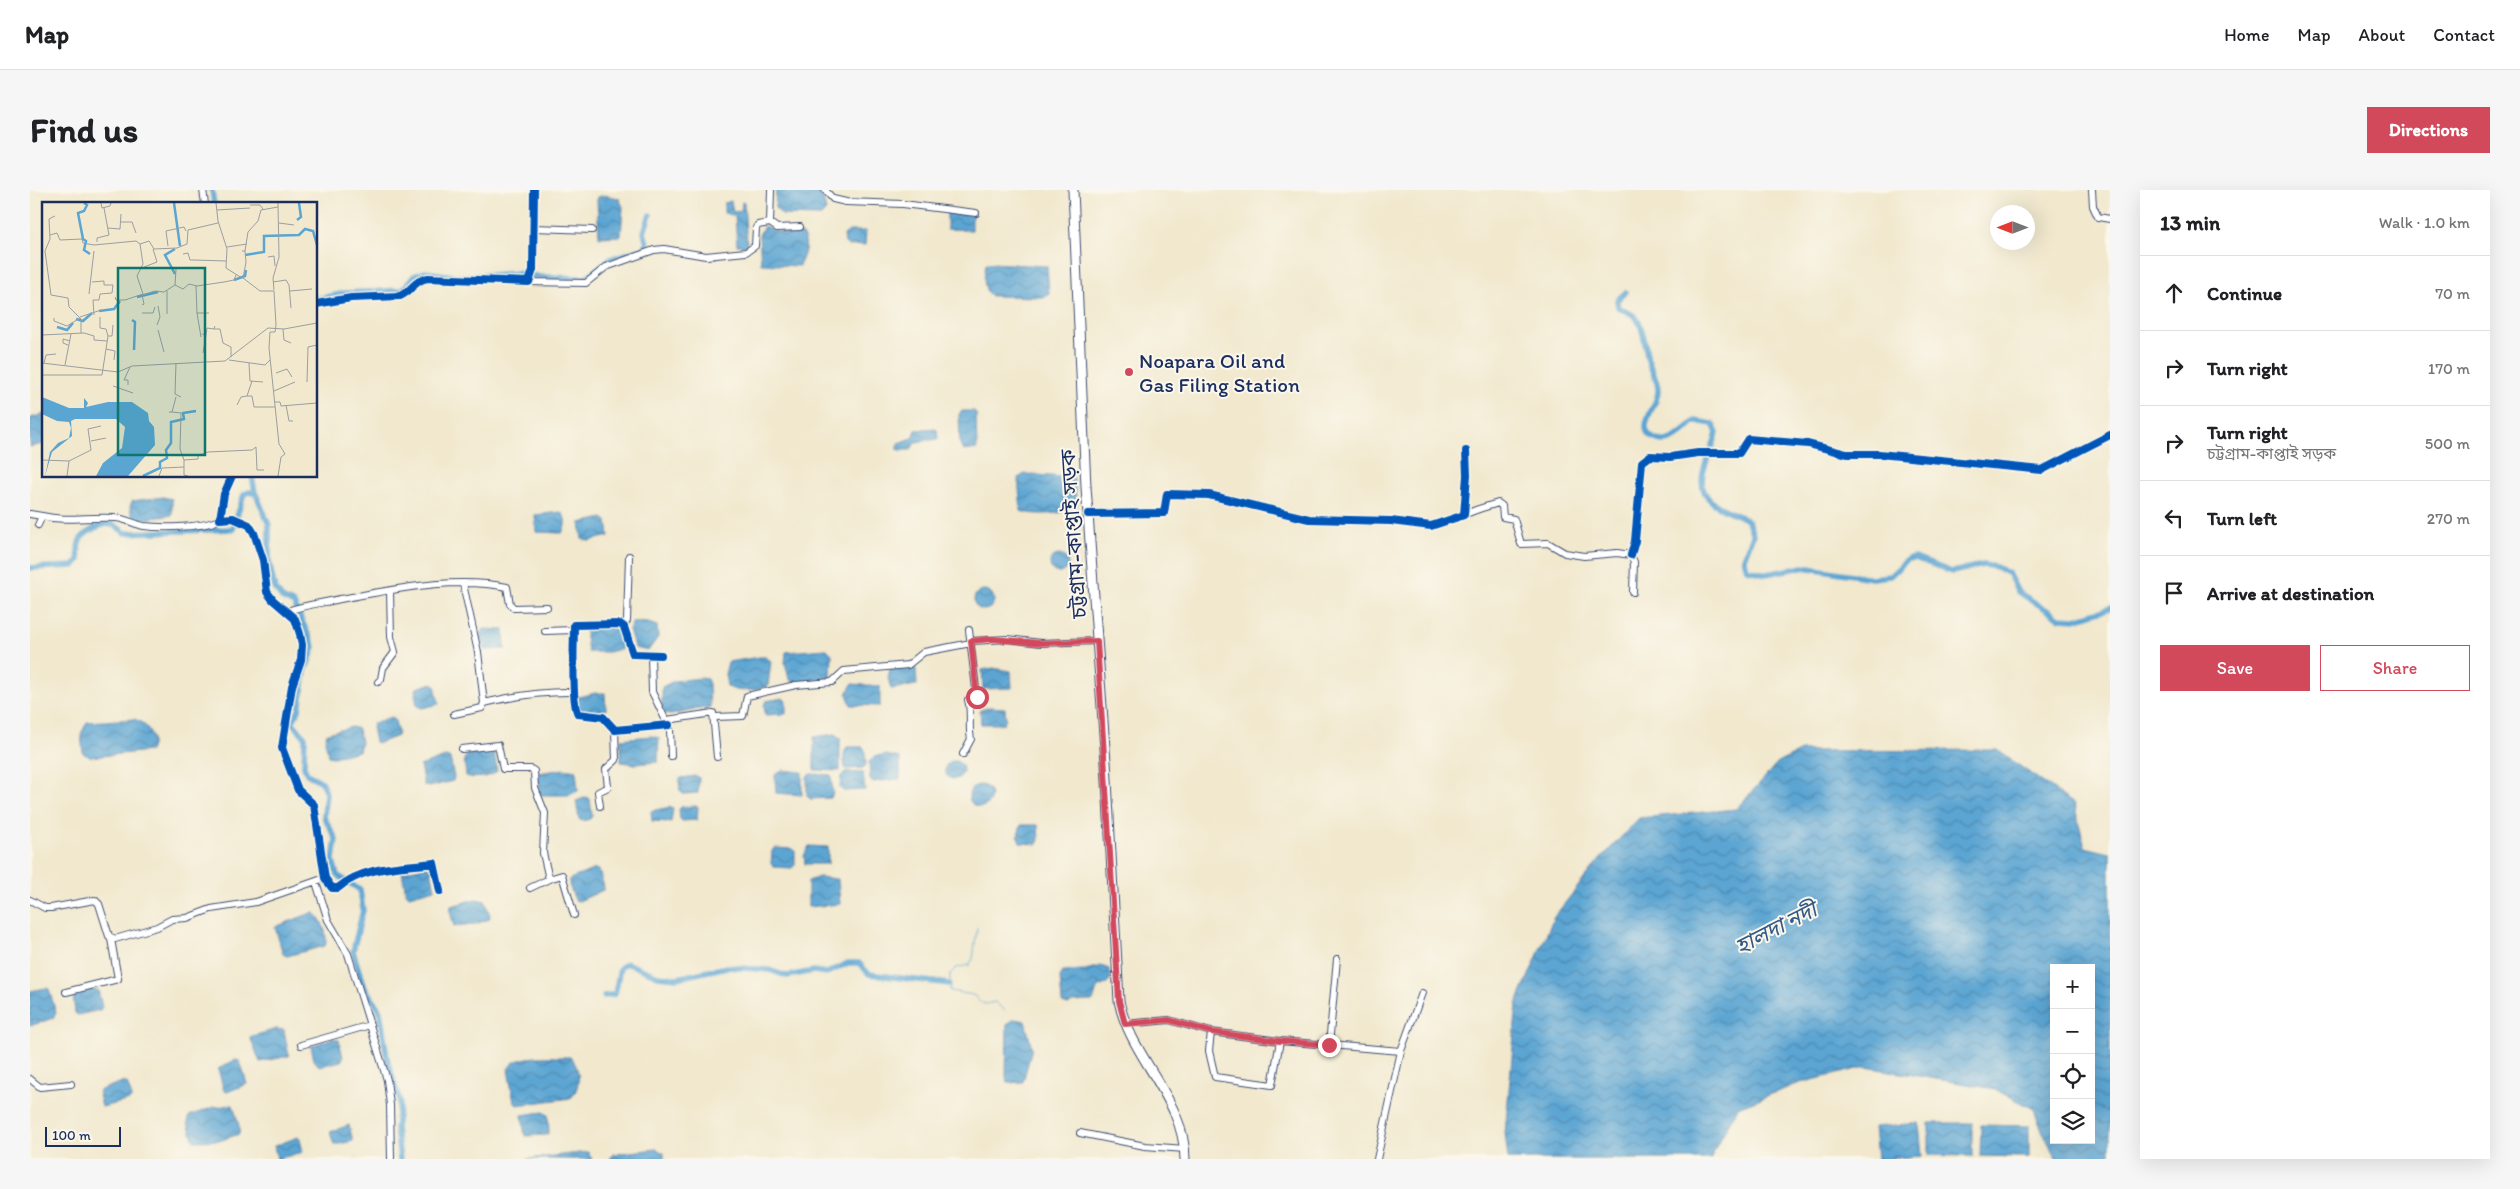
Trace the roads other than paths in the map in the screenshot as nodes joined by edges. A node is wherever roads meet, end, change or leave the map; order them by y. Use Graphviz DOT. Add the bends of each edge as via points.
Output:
graph roads {
  1 [pos="534,190"];
  2 [pos="771,190"];
  3 [pos="825,190"];
  4 [pos="1073,190"];
  5 [pos="2092,190"];
  6 [pos="976,212"];
  7 [pos="2110,219"];
  8 [pos="770,223"];
  9 [pos="800,227"];
  10 [pos="534,228"];
  11 [pos="592,230"];
  12 [pos="529,282"];
  13 [pos="318,304"];
  14 [pos="2110,435"];
  15 [pos="1466,452"];
  16 [pos="231,478"];
  17 [pos="30,514"];
  18 [pos="1088,514"];
  19 [pos="1464,515"];
  20 [pos="42,516"];
  21 [pos="220,519"];
  22 [pos="38,525"];
  23 [pos="1631,555"];
  24 [pos="629,556"];
  25 [pos="463,584"];
  26 [pos="390,591"];
  27 [pos="1633,592"];
  28 [pos="547,607"];
  29 [pos="288,611"];
  30 [pos="623,626"];
  31 [pos="574,630"];
  32 [pos="969,630"];
  33 [pos="545,631"];
  34 [pos="1097,641"];
  35 [pos="971,642"];
  36 [pos="651,655"];
  37 [pos="660,655"];
  38 [pos="378,682"];
  39 [pos="575,692"];
  40 [pos="484,703"];
  41 [pos="454,714"];
  42 [pos="715,717"];
  43 [pos="668,723"];
  44 [pos="615,730"];
  45 [pos="462,749"];
  46 [pos="963,754"];
  47 [pos="671,756"];
  48 [pos="717,757"];
  49 [pos="600,806"];
  50 [pos="325,878"];
  51 [pos="549,879"];
  52 [pos="316,882"];
  53 [pos="530,888"];
  54 [pos="440,891"];
  55 [pos="30,900"];
  56 [pos="574,915"];
  57 [pos="111,938"];
  58 [pos="1337,959"];
  59 [pos="66,992"];
  60 [pos="1422,993"];
  61 [pos="1125,1024"];
  62 [pos="370,1025"];
  63 [pos="1211,1032"];
  64 [pos="1280,1041"];
  65 [pos="301,1045"];
  66 [pos="1329,1045"];
  67 [pos="1401,1051"];
  68 [pos="30,1079"];
  69 [pos="72,1084"];
  70 [pos="1080,1133"];
  71 [pos="1185,1149"];
  72 [pos="391,1159"];
  73 [pos="1185,1159"];
  74 [pos="1377,1159"];
  1 -- 10 [label="street"];
  2 -- 8 [label="street"];
  3 -- 6 [label="street" via="833,199 846,202"];
  4 -- 18 [label="main road, চট্টগ্রাম-কাপ্তাই সড়ক"];
  5 -- 7 [label="street" via="2095,214"];
  8 -- 9 [label="street" via="778,228"];
  8 -- 12 [label="street" via="756,226 755,246 746,252 706,256 654,250 606,266 586,282"];
  10 -- 11 [label="street"];
  10 -- 12 [label="street" via="533,270"];
  12 -- 13 [label="street" via="428,278 419,280 400,296 351,298"];
  14 -- 23 [label="street" via="2042,470 1879,454 1847,454 1808,444 1748,438 1738,453 1698,453 1670,458 1650,456 1644,459 1640,476"];
  15 -- 19 [label="street"];
  16 -- 21 [label="street" via="224,494"];
  17 -- 20 [label="street"];
  18 -- 19 [label="street" via="1164,513 1167,494 1210,494 1309,519 1391,521 1431,526"];
  18 -- 34 [label="main road, চট্টগ্রাম-কাপ্তাই সড়ক"];
  19 -- 23 [label="street" via="1481,507 1501,504 1503,517 1514,519 1521,544 1548,543 1565,553 1584,556"];
  20 -- 21 [label="street" via="117,518 147,526 206,524"];
  20 -- 22 [label="street"];
  21 -- 29 [label="street" via="235,519 249,525 263,560 267,592"];
  23 -- 27 [label="street" via="1634,562"];
  24 -- 30 [label="street" via="627,621"];
  25 -- 26 [label="street"];
  25 -- 28 [label="street" via="507,588 514,608"];
  25 -- 40 [label="street" via="478,652"];
  26 -- 29 [label="street" via="305,604"];
  26 -- 38 [label="street" via="391,638 395,652 383,668"];
  29 -- 50 [label="street" via="295,619 302,646 282,748 298,790 314,805"];
  30 -- 31 [label="street" via="574,625"];
  30 -- 36 [label="street" via="633,654"];
  31 -- 33 [label="street"];
  31 -- 39 [label="street"];
  32 -- 35 [label="street"];
  34 -- 35 [label="street" via="1041,643 992,639"];
  34 -- 61 [label="main road, চট্টগ্রাম-কাপ্তাই সড়ক" via="1119,1001"];
  35 -- 42 [label="street" via="924,652 908,665 844,671 832,682 796,685 746,696 743,716"];
  35 -- 46 [label="street" via="977,697 968,700 971,739"];
  36 -- 37 [label="street"];
  36 -- 43 [label="street" via="652,692"];
  39 -- 40 [label="street" via="550,691"];
  39 -- 44 [label="street" via="578,714 603,717"];
  40 -- 41 [label="street" via="482,708 474,711"];
  42 -- 43 [label="street" via="713,713"];
  42 -- 48 [label="street"];
  43 -- 44 [label="street"];
  43 -- 47 [label="street"];
  44 -- 49 [label="street" via="616,760 606,769 608,787 598,792"];
  45 -- 51 [label="street" via="498,745 503,769 534,771 535,788 545,813 542,842"];
  50 -- 52 [label="street"];
  50 -- 54 [label="street" via="332,888 338,888 348,879 367,873 434,862"];
  51 -- 53 [label="street"];
  51 -- 56 [label="street" via="562,875"];
  52 -- 57 [label="street" via="256,902 211,909"];
  52 -- 62 [label="street" via="328,920 348,954"];
  55 -- 57 [label="street" via="45,908 95,900"];
  57 -- 59 [label="street" via="118,979"];
  58 -- 66 [label="street"];
  60 -- 67 [label="street"];
  61 -- 63 [label="street" via="1169,1020"];
  61 -- 71 [label="main road, চট্টগ্রাম-কাপ্তাই সড়ক" via="1170,1103"];
  62 -- 65 [label="street"];
  62 -- 72 [label="street" via="387,1080"];
  63 -- 64 [label="street"];
  63 -- 64 [label="street" via="1209,1051 1215,1077 1272,1085"];
  64 -- 66 [label="street"];
  66 -- 67 [label="street"];
  67 -- 74 [label="street"];
  68 -- 69 [label="street" via="40,1087"];
  70 -- 71 [label="street" via="1145,1146"];
  71 -- 73 [label="main road, চট্টগ্রাম-কাপ্তাই সড়ক"];
}
